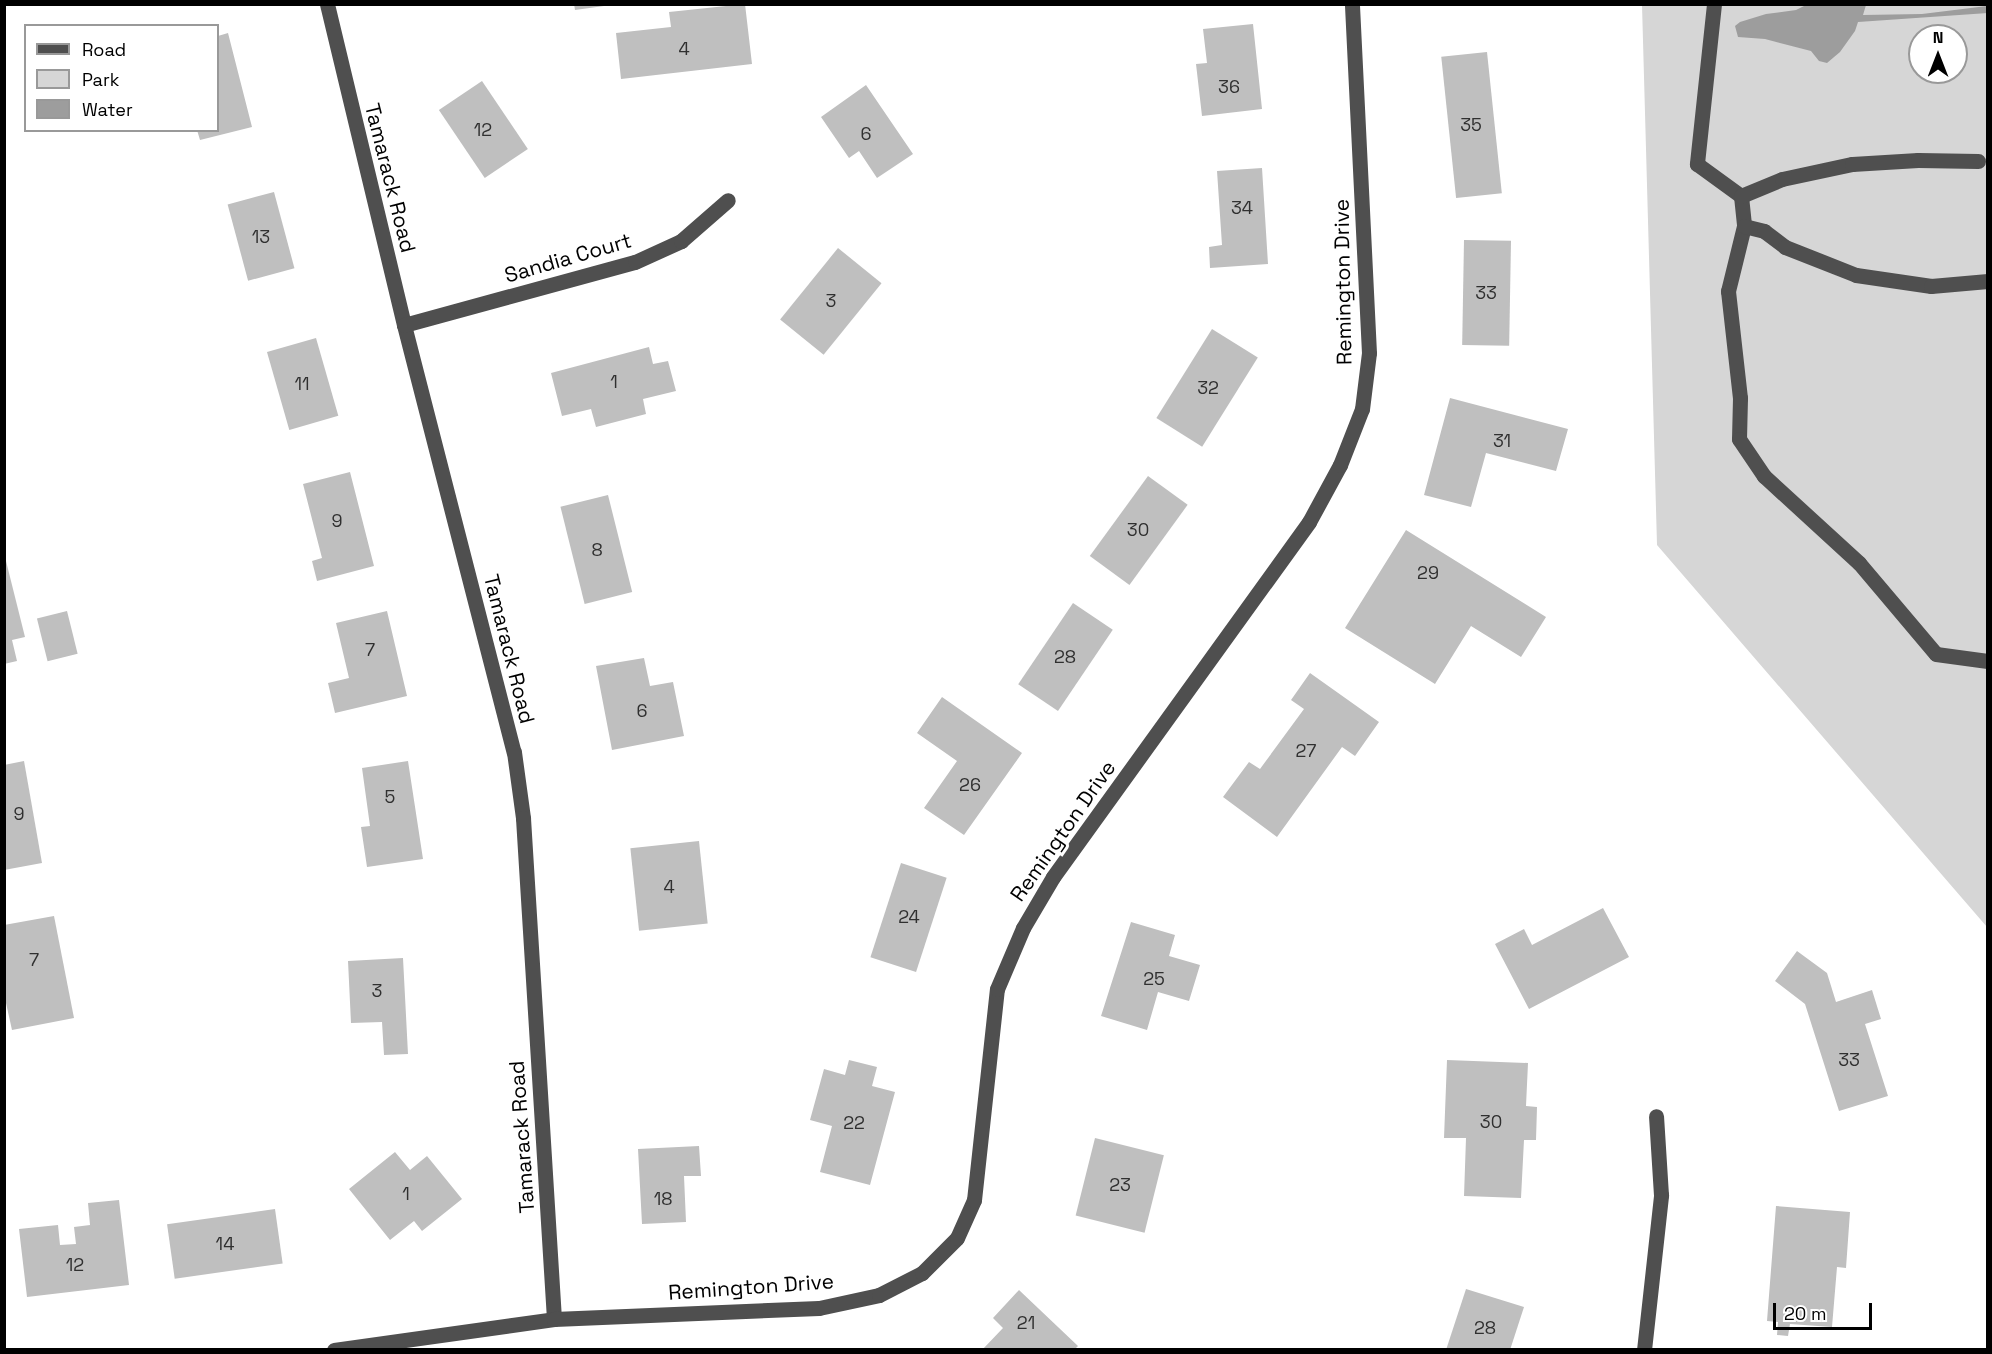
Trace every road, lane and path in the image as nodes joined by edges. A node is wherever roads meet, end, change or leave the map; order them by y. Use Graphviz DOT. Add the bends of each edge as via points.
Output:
graph roads {
  1 [pos="327,4"];
  2 [pos="1352,4"];
  3 [pos="1714,4"];
  4 [pos="1978,161"];
  5 [pos="1741,196"];
  6 [pos="728,200"];
  7 [pos="1744,226"];
  8 [pos="1988,281"];
  9 [pos="404,325"];
  10 [pos="1988,661"];
  11 [pos="1656,1116"];
  12 [pos="554,1318"];
  13 [pos="334,1350"];
  14 [pos="1644,1350"];
  1 -- 9 [label="street, Tamarack Road"];
  2 -- 12 [label="street, Remington Drive" via="1369,354 1362,409 1340,465 1309,522 1053,877 1023,928 997,989 974,1200 957,1238 922,1273 879,1295 819,1308"];
  3 -- 5 [label="street" via="1697,164"];
  4 -- 5 [label="street" via="1852,164 1782,179"];
  5 -- 7 [label="street"];
  6 -- 9 [label="street, Sandia Court" via="681,241 635,262"];
  7 -- 8 [label="street" via="1764,231 1785,246 1856,275 1931,286"];
  7 -- 10 [label="street" via="1728,291 1740,398 1739,439 1764,476 1860,562 1936,654"];
  9 -- 12 [label="street, Tamarack Road" via="514,752 523,818"];
  11 -- 14 [label="street" via="1661,1195"];
  12 -- 13 [label="street, Remington Drive"];
}
